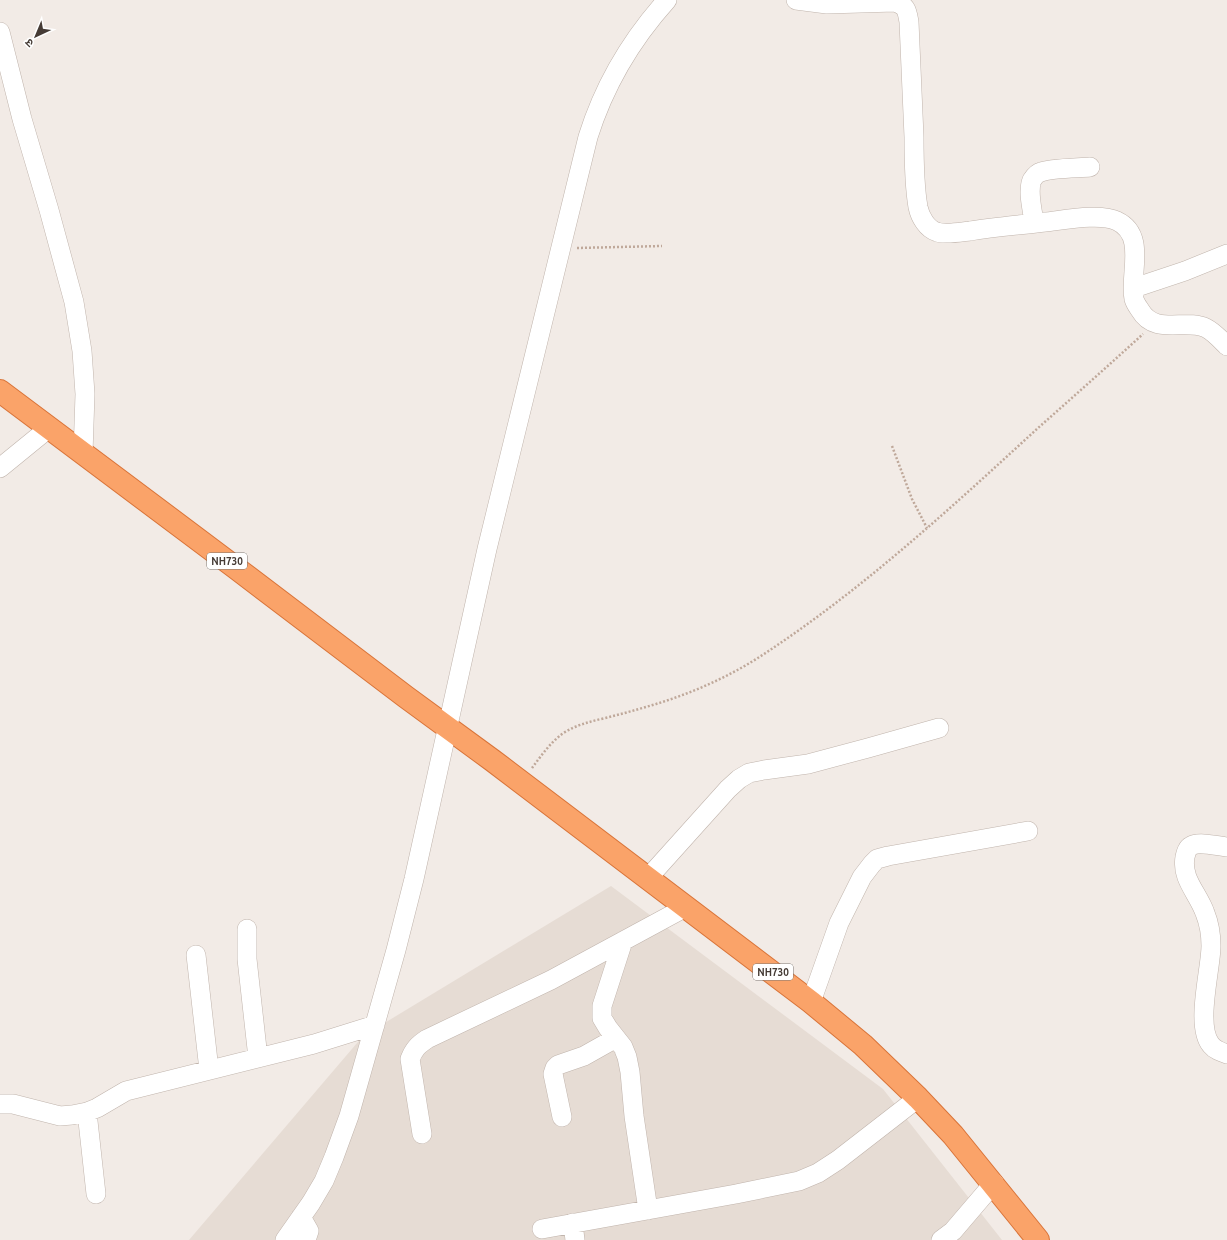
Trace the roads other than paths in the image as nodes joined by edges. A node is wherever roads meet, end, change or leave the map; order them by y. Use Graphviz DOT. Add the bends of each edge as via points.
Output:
graph roads {
  1 [pos="667,0"];
  2 [pos="796,0"];
  3 [pos="903,2"];
  4 [pos="0,32"];
  5 [pos="1090,167"];
  6 [pos="1034,223"];
  7 [pos="1227,254"];
  8 [pos="1134,288"];
  9 [pos="1227,346"];
  10 [pos="0,391"];
  11 [pos="49,428"];
  12 [pos="83,454"];
  13 [pos="0,468"];
  14 [pos="939,728"];
  15 [pos="450,730"];
  16 [pos="1028,831"];
  17 [pos="1227,847"];
  18 [pos="648,878"];
  19 [pos="686,907"];
  20 [pos="246,929"];
  21 [pos="622,941"];
  22 [pos="196,955"];
  23 [pos="811,1002"];
  24 [pos="375,1025"];
  25 [pos="616,1038"];
  26 [pos="1227,1054"];
  27 [pos="258,1058"];
  28 [pos="209,1070"];
  29 [pos="918,1098"];
  30 [pos="0,1104"];
  31 [pos="87,1112"];
  32 [pos="562,1117"];
  33 [pos="422,1134"];
  34 [pos="994,1184"];
  35 [pos="96,1194"];
  36 [pos="648,1210"];
  37 [pos="304,1226"];
  38 [pos="542,1229"];
  39 [pos="574,1231"];
  40 [pos="285,1240"];
  41 [pos="941,1240"];
  42 [pos="1038,1240"];
  1 -- 15 [label="street" via="623,59 597,110 588,137 487,549"];
  2 -- 3 [label="street" via="827,4"];
  3 -- 6 [label="street" via="909,22 915,175 918,207 922,218 937,233"];
  4 -- 12 [label="street" via="74,302 82,351 85,394"];
  5 -- 6 [label="street" via="1050,170 1035,175 1030,191"];
  6 -- 8 [label="street" via="1108,218 1124,225 1131,235 1136,258"];
  7 -- 8 [label="street"];
  8 -- 9 [label="street" via="1134,300 1140,312 1148,319 1166,325 1207,328"];
  10 -- 11 [label="highway, NH730"];
  11 -- 12 [label="highway, NH730"];
  11 -- 13 [label="street"];
  12 -- 15 [label="highway, NH730"];
  14 -- 18 [label="street" via="808,764 750,773 728,789"];
  15 -- 18 [label="highway, NH730"];
  15 -- 24 [label="street"];
  16 -- 23 [label="street" via="877,860 862,877 839,923"];
  17 -- 26 [label="street" via="1197,844 1190,846 1184,862 1186,876 1205,912 1209,928 1211,946 1206,989 1206,1034 1211,1044 1220,1052"];
  18 -- 19 [label="highway, NH730"];
  19 -- 21 [label="street"];
  19 -- 23 [label="highway, NH730"];
  20 -- 27 [label="street"];
  21 -- 25 [label="street" via="602,1006 602,1018"];
  21 -- 33 [label="street" via="551,980 418,1046 410,1059"];
  22 -- 28 [label="street"];
  23 -- 29 [label="highway, NH730" via="863,1045"];
  24 -- 27 [label="street"];
  24 -- 37 [label="street" via="349,1116"];
  25 -- 32 [label="street" via="584,1056 558,1064 555,1068"];
  25 -- 36 [label="street" via="627,1057"];
  27 -- 28 [label="street"];
  28 -- 31 [label="street" via="126,1091"];
  29 -- 34 [label="highway, NH730"];
  29 -- 36 [label="street" via="838,1160 799,1181"];
  30 -- 31 [label="street" via="13,1104 60,1116"];
  31 -- 35 [label="street"];
  34 -- 41 [label="street" via="953,1231"];
  34 -- 42 [label="highway, NH730"];
  36 -- 39 [label="street"];
  37 -- 40 [label="street"];
  38 -- 39 [label="street"];
}
